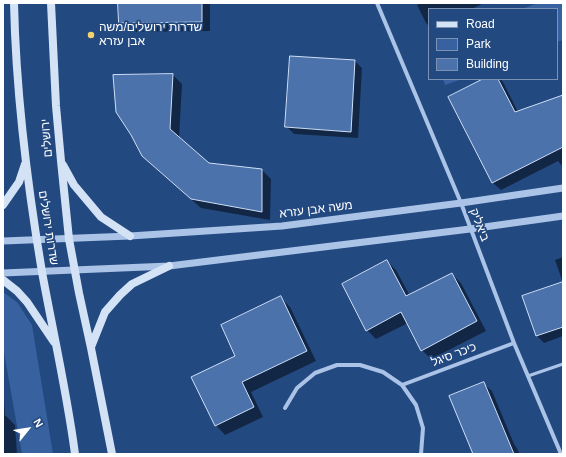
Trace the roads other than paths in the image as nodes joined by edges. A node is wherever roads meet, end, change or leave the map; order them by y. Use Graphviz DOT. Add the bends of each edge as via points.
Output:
graph roads {
  1 [pos="14,3"];
  2 [pos="51,3"];
  3 [pos="377,3"];
  4 [pos="26,161"];
  5 [pos="61,161"];
  6 [pos="563,188"];
  7 [pos="461,203"];
  8 [pos="3,205"];
  9 [pos="563,216"];
  10 [pos="470,229"];
  11 [pos="130,236"];
  12 [pos="70,238"];
  13 [pos="37,240"];
  14 [pos="3,241"];
  15 [pos="169,266"];
  16 [pos="75,270"];
  17 [pos="42,272"];
  18 [pos="3,273"];
  19 [pos="3,280"];
  20 [pos="514,343"];
  21 [pos="56,346"];
  22 [pos="91,348"];
  23 [pos="563,364"];
  24 [pos="528,376"];
  25 [pos="402,385"];
  26 [pos="285,408"];
  27 [pos="75,454"];
  28 [pos="112,454"];
  29 [pos="421,454"];
  30 [pos="561,454"];
  1 -- 4 [label="main road, שדרות ירושלים" via="18,93"];
  2 -- 5 [label="main road, ירושלים"];
  3 -- 7 [label="street, ביאליק"];
  4 -- 8 [label="main road" via="19,182"];
  4 -- 13 [label="main road, שדרות ירושלים"];
  5 -- 11 [label="main road" via="74,184 101,218"];
  5 -- 12 [label="main road, ירושלים"];
  6 -- 7 [label="street, משה אבן עזרא"];
  7 -- 10 [label="street, ביאליק"];
  7 -- 11 [label="street, משה אבן עזרא" via="282,226"];
  9 -- 10 [label="street"];
  10 -- 15 [label="street"];
  10 -- 20 [label="street, ביאליק"];
  11 -- 12 [label="street, משה אבן עזרא"];
  12 -- 13 [label="street, משה אבן עזרא"];
  12 -- 16 [label="main road, ירושלים"];
  13 -- 14 [label="street, משה אבן עזרא"];
  13 -- 17 [label="main road, שדרות ירושלים"];
  15 -- 16 [label="street"];
  15 -- 22 [label="main road" via="132,284 120,295 105,312"];
  16 -- 17 [label="street"];
  16 -- 22 [label="main road, שדרות ירושלים"];
  17 -- 18 [label="street"];
  17 -- 21 [label="main road, שדרות ירושלים"];
  19 -- 21 [label="main road" via="27,302"];
  20 -- 24 [label="street, ביאליק"];
  20 -- 25 [label="street, כיכר סיגל"];
  21 -- 27 [label="main road, שדרות ירושלים"];
  22 -- 28 [label="main road"];
  23 -- 24 [label="lane"];
  24 -- 30 [label="street, ביאליק"];
  25 -- 26 [label="street" via="383,372 360,365 337,365 315,374 297,388"];
  25 -- 29 [label="street" via="416,405 422,428"];
}
